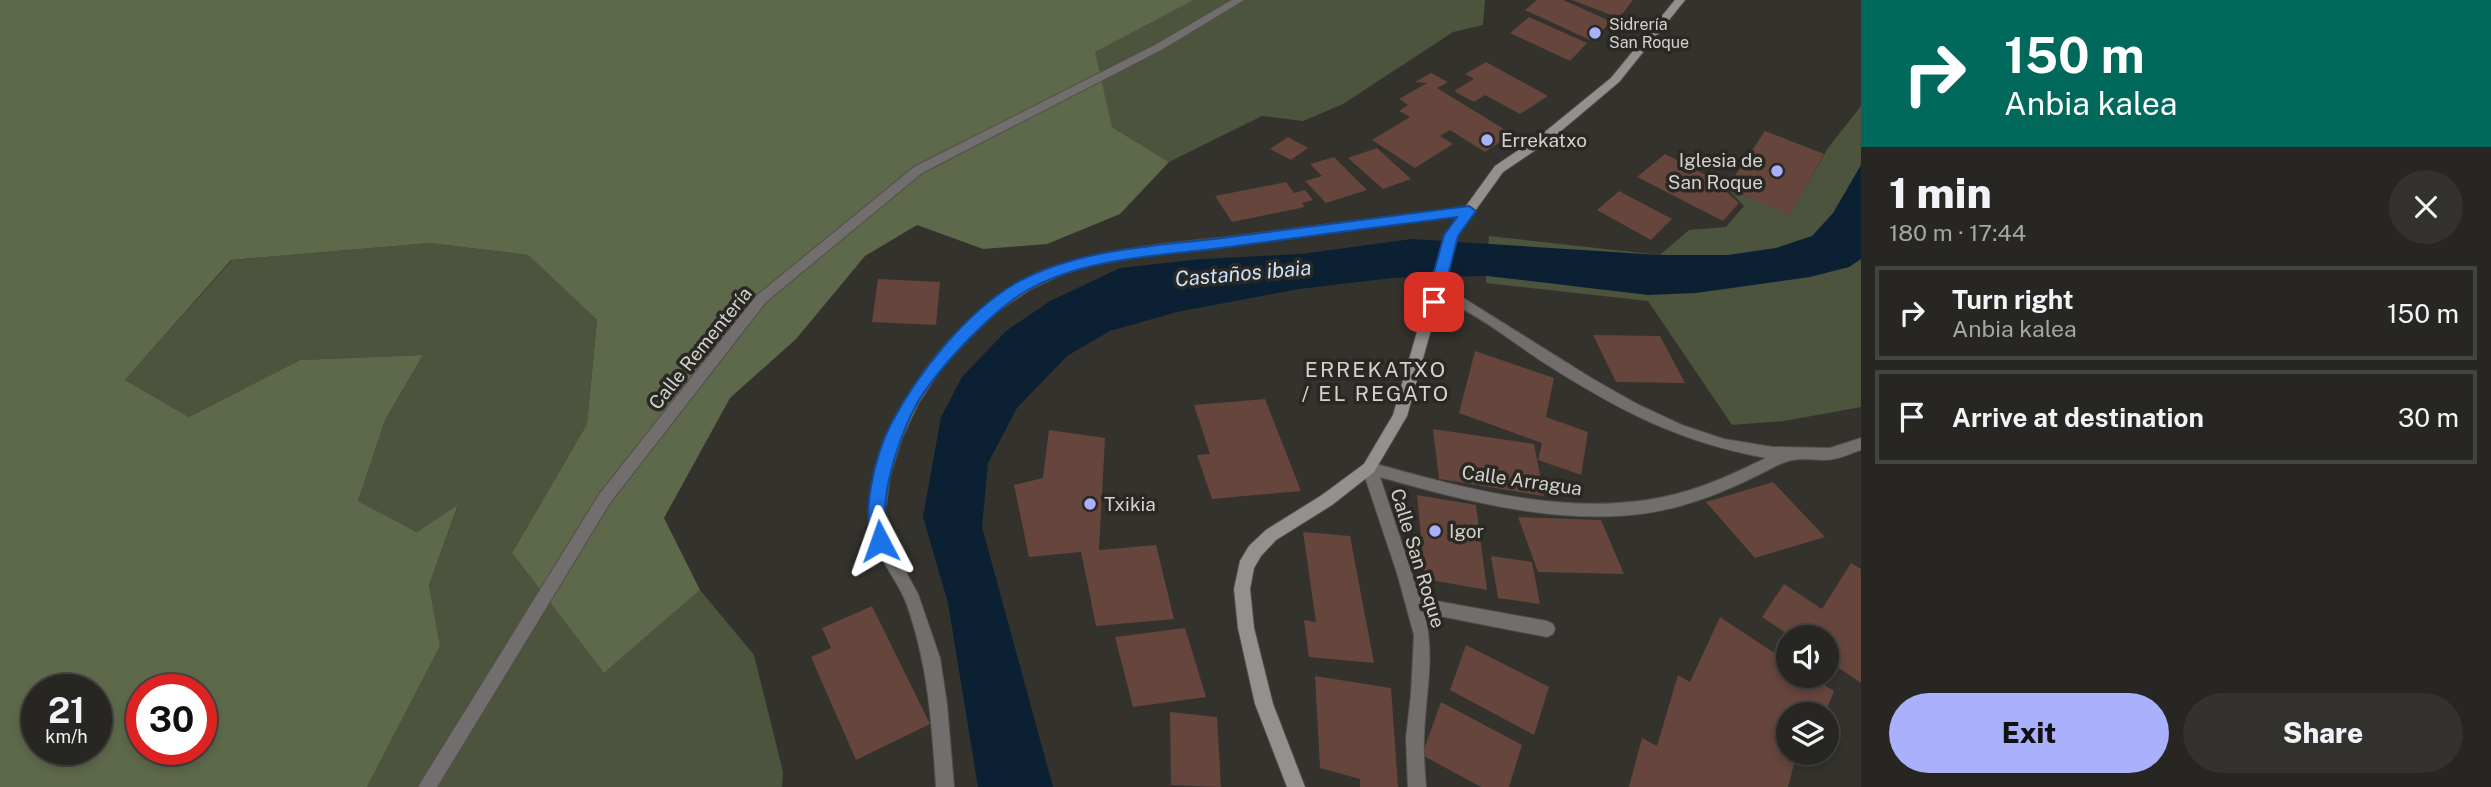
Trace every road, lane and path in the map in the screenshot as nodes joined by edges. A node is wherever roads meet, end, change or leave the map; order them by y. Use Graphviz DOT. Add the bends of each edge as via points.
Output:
graph roads {
  1 [pos="1239,0"];
  2 [pos="1680,0"];
  3 [pos="1469,211"];
  4 [pos="1434,298"];
  5 [pos="1861,444"];
  6 [pos="1790,454"];
  7 [pos="1369,468"];
  8 [pos="1414,604"];
  9 [pos="1547,629"];
  10 [pos="427,787"];
  11 [pos="946,787"];
  12 [pos="1296,787"];
  13 [pos="1417,787"];
  1 -- 10 [label="street, Calle Rementería" via="1159,47 918,170 761,299 605,498"];
  2 -- 3 [label="street" via="1615,80 1499,169"];
  3 -- 4 [label="street" via="1451,235"];
  3 -- 11 [label="street" via="1125,255 1062,269 1021,288 989,312 936,365 894,435 876,515 880,541 913,601 935,675"];
  4 -- 6 [label="street, Calle Arragua" via="1460,302 1595,390 1687,434 1756,453"];
  4 -- 7 [label="street" via="1400,416"];
  5 -- 6 [label="street, Calle Arragua" via="1827,454"];
  6 -- 7 [label="street, Calle Arragua" via="1742,477 1664,503 1579,510 1511,502"];
  7 -- 8 [label="street, Calle San Roque"];
  7 -- 12 [label="street" via="1270,535 1246,566 1242,589 1246,628 1264,704"];
  8 -- 9 [label="street"];
  8 -- 13 [label="street, Calle San Roque" via="1422,635 1415,737"];
}
